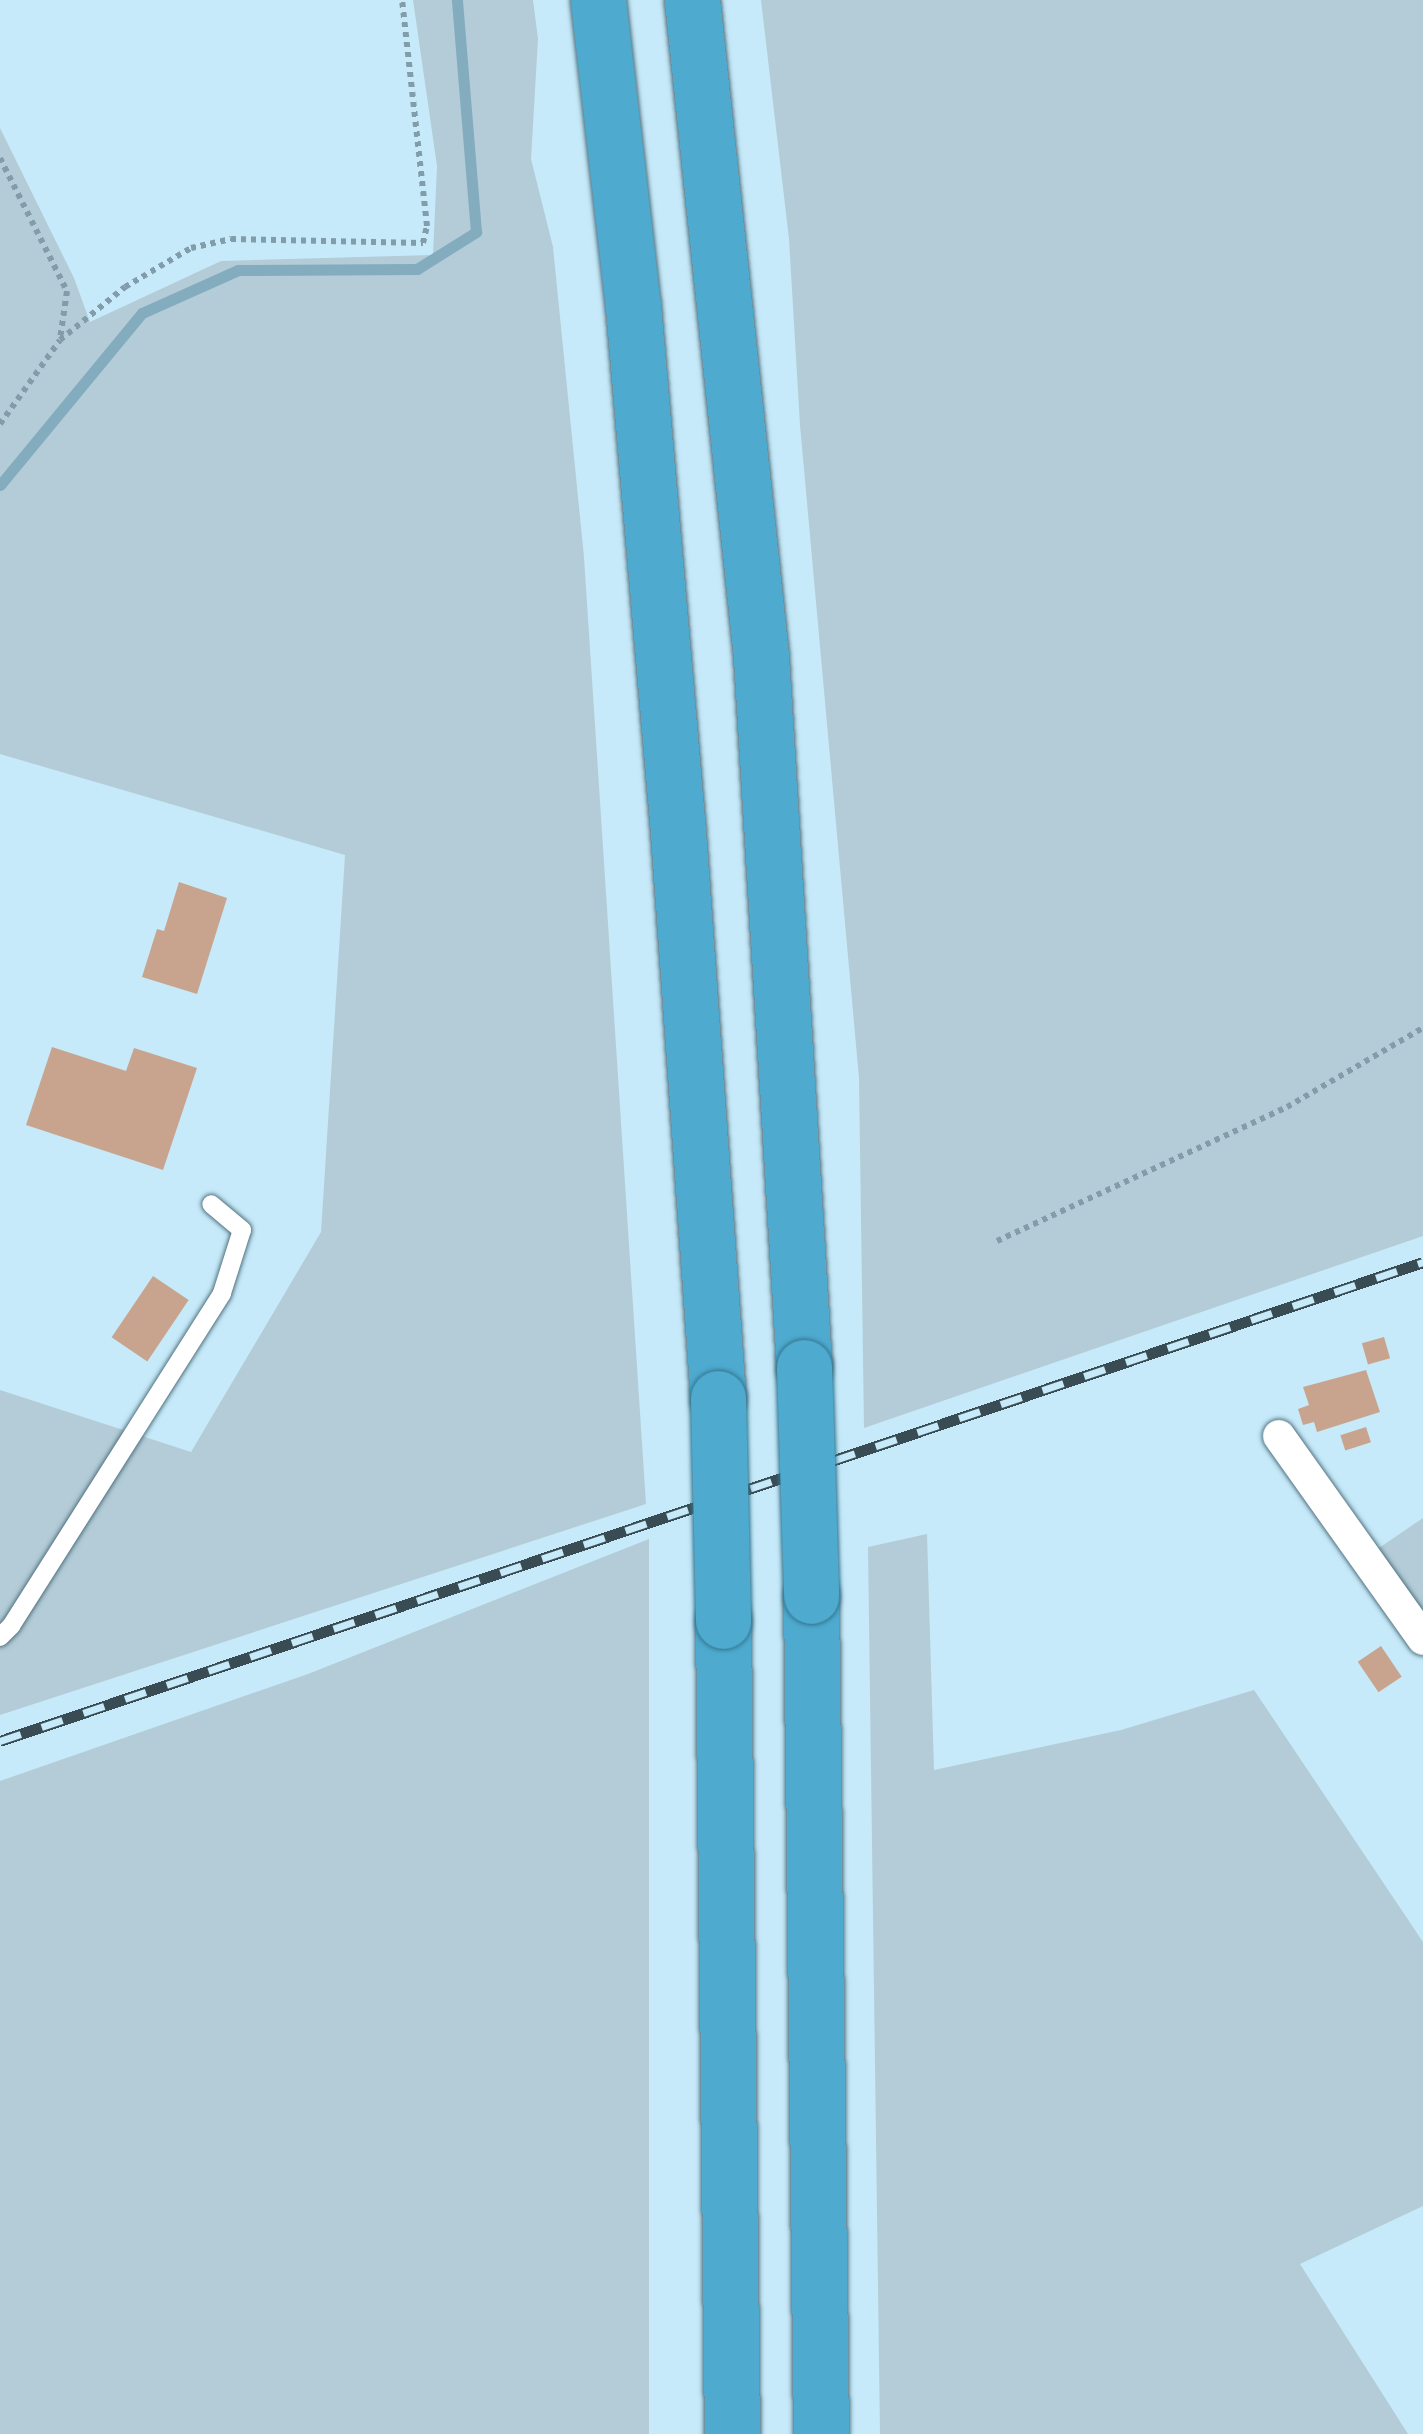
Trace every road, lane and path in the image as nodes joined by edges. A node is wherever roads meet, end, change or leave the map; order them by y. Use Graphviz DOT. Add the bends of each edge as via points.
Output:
graph roads {
  1 [pos="402,0"];
  2 [pos="598,0"];
  3 [pos="692,0"];
  4 [pos="0,158"];
  5 [pos="60,340"];
  6 [pos="0,424"];
  7 [pos="1423,1028"];
  8 [pos="211,1204"];
  9 [pos="997,1242"];
  10 [pos="1279,1436"];
  11 [pos="0,1637"];
  12 [pos="1423,1639"];
  13 [pos="732,2434"];
  14 [pos="822,2434"];
  1 -- 5 [label="path" via="427,226 422,243 230,239 191,248 125,288"];
  2 -- 13 [label="highway, bridge" via="678,832 718,1398"];
  3 -- 14 [label="highway, bridge" via="761,657 804,1367"];
  4 -- 5 [label="path" via="67,291"];
  5 -- 6 [label="path"];
  7 -- 9 [label="path" via="1287,1107"];
  8 -- 11 [label="lane" via="242,1230 222,1293"];
  10 -- 12 [label="street"];
}
